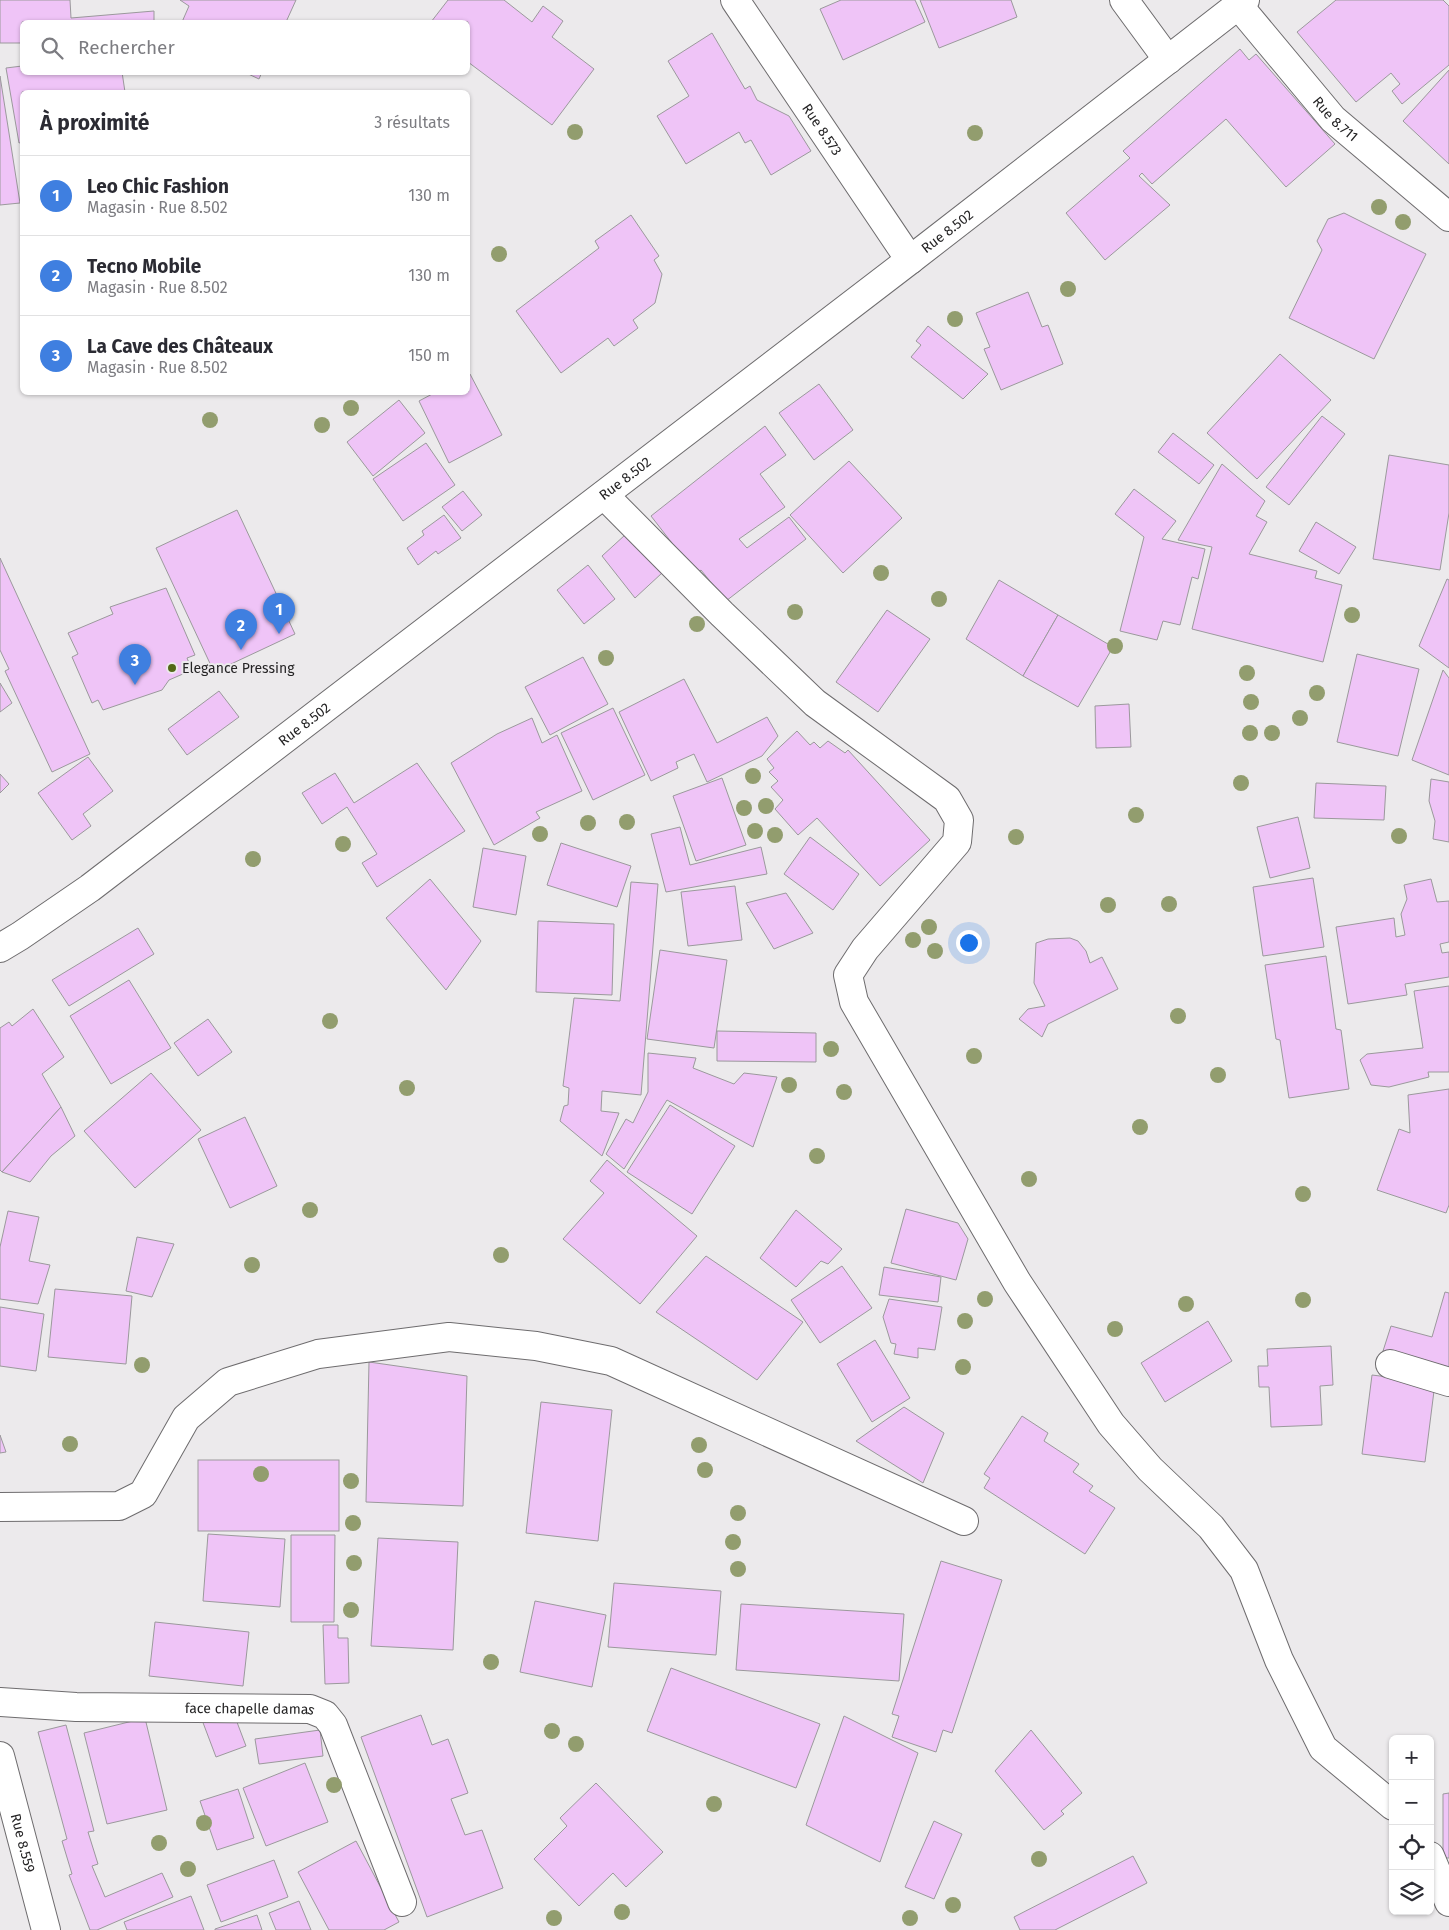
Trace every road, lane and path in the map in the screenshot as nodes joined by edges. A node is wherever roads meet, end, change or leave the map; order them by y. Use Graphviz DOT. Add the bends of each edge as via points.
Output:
graph roads {
  1 [pos="735,0"];
  2 [pos="1124,0"];
  3 [pos="1241,3"];
  4 [pos="1168,60"];
  5 [pos="1449,217"];
  6 [pos="910,260"];
  7 [pos="604,495"];
  8 [pos="0,948"];
  9 [pos="1390,1364"];
  10 [pos="1449,1382"];
  11 [pos="0,1507"];
  12 [pos="964,1521"];
  13 [pos="0,1702"];
  14 [pos="0,1756"];
  15 [pos="1389,1803"];
  16 [pos="1434,1866"];
  17 [pos="402,1902"];
  18 [pos="1449,1902"];
  19 [pos="46,1930"];
  1 -- 6 [label="street, Rue 8.573"];
  2 -- 4 [label="street"];
  3 -- 4 [label="street, Rue 8.502"];
  3 -- 5 [label="street, Rue 8.711" via="1333,119"];
  4 -- 6 [label="street, Rue 8.502"];
  6 -- 7 [label="street, Rue 8.502"];
  7 -- 8 [label="street, Rue 8.502" via="90,888"];
  7 -- 15 [label="street" via="815,703 947,799 959,820 957,842 865,949 848,975 854,1002 1017,1282 1111,1424 1150,1470 1211,1527 1244,1570 1279,1660 1323,1748"];
  9 -- 10 [label="street"];
  11 -- 12 [label="street" via="120,1506 143,1494 186,1418 228,1382 318,1354 450,1337 536,1346 611,1361"];
  13 -- 17 [label="street, face chapelle damas" via="76,1707 310,1709 325,1714 333,1725"];
  14 -- 19 [label="street, Rue 8.559"];
  16 -- 18 [label="street"];
}
